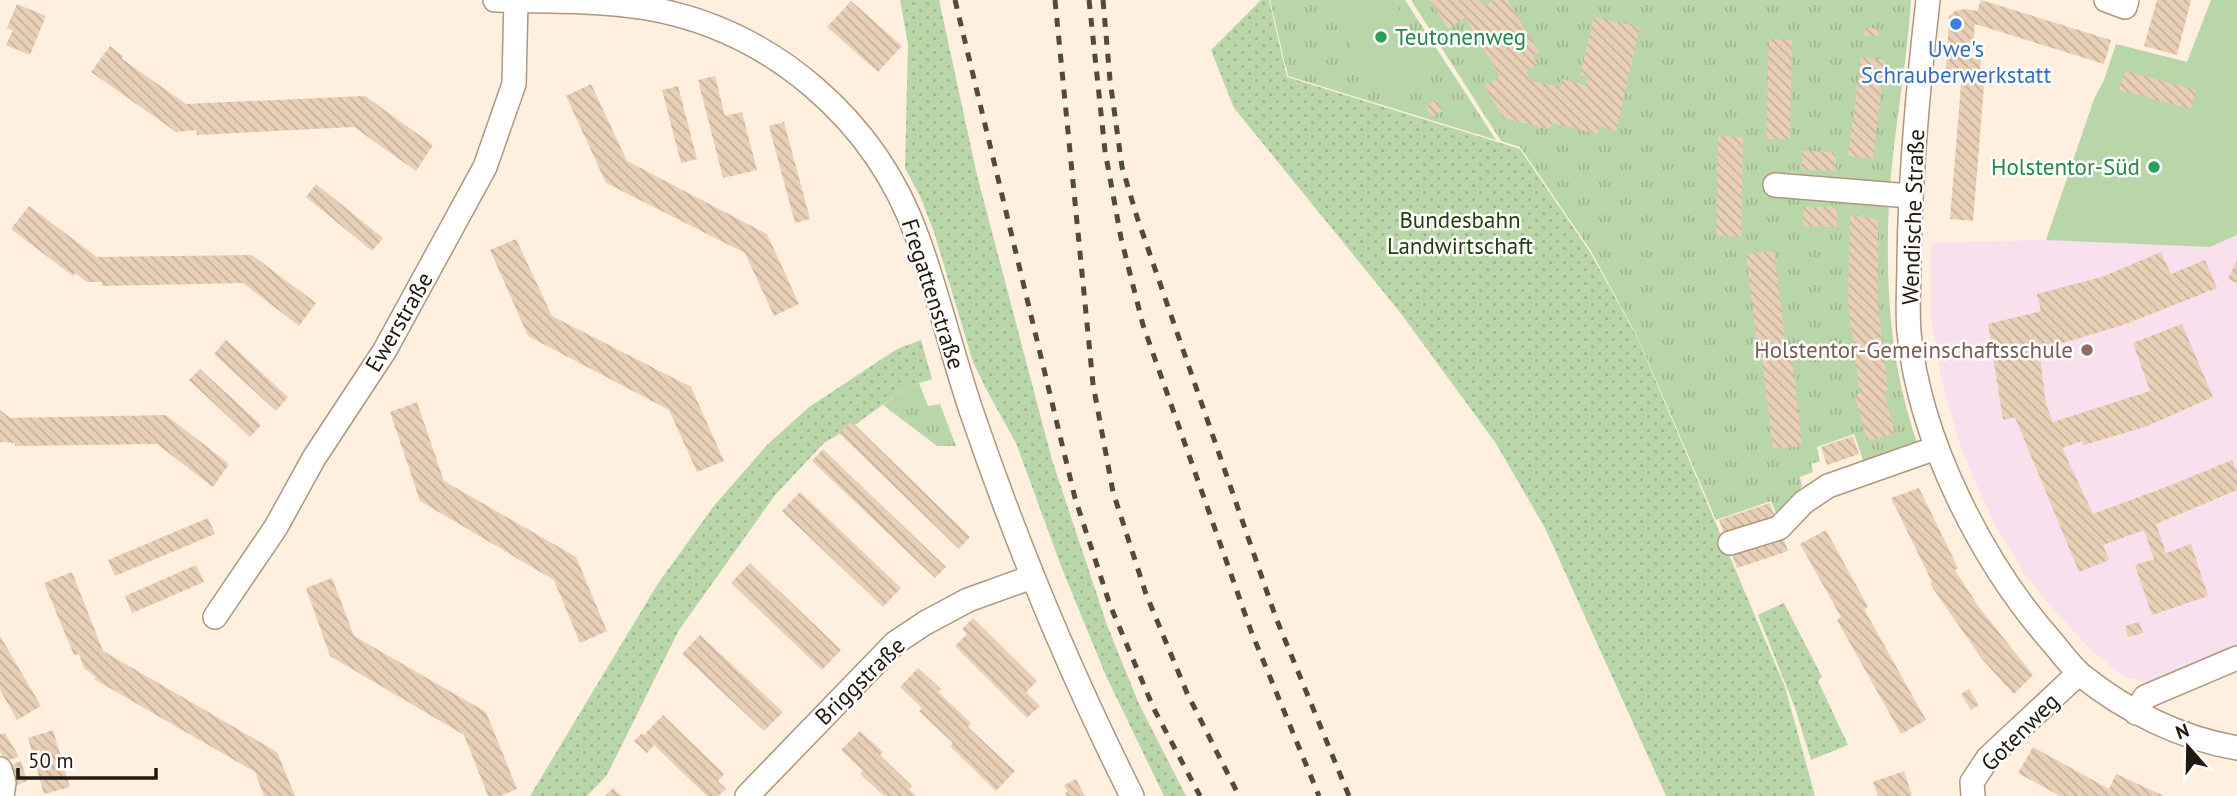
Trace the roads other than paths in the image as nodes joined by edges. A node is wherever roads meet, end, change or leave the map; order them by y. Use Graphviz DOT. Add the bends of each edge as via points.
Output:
graph roads {
  1 [pos="495,0"];
  2 [pos="1928,0"];
  3 [pos="516,1"];
  4 [pos="1775,185"];
  5 [pos="1910,196"];
  6 [pos="1936,448"];
  7 [pos="1730,543"];
  8 [pos="1032,577"];
  9 [pos="215,617"];
  10 [pos="2237,657"];
  11 [pos="2079,673"];
  12 [pos="2136,713"];
  13 [pos="2237,748"];
  14 [pos="0,769"];
  15 [pos="2,796"];
  16 [pos="747,796"];
  17 [pos="1132,796"];
  18 [pos="1973,796"];
  1 -- 3 [label="street, Fregattenstraße"];
  2 -- 5 [label="street, Wendische Straße"];
  3 -- 8 [label="street, Fregattenstraße" via="601,2 648,8 732,33 805,78 850,124 886,172 918,238 957,369"];
  3 -- 9 [label="street, Ewerstraße" via="514,84 485,167 385,350"];
  4 -- 5 [label="street"];
  5 -- 6 [label="street, Wendische Straße" via="1909,330 1917,388"];
  6 -- 7 [label="street" via="1828,486 1779,528"];
  6 -- 11 [label="street, Wendische Straße" via="1991,558 2027,614"];
  8 -- 16 [label="street, Briggstraße" via="968,600 895,643"];
  8 -- 17 [label="street, Fregattenstraße" via="1079,689"];
  10 -- 12 [label="street" via="2145,697"];
  11 -- 12 [label="street, Wendische Straße"];
  11 -- 18 [label="street, Gotenweg" via="1988,758 1972,782"];
  12 -- 13 [label="street, Wendische Straße" via="2212,744"];
  14 -- 15 [label="street"];
}
